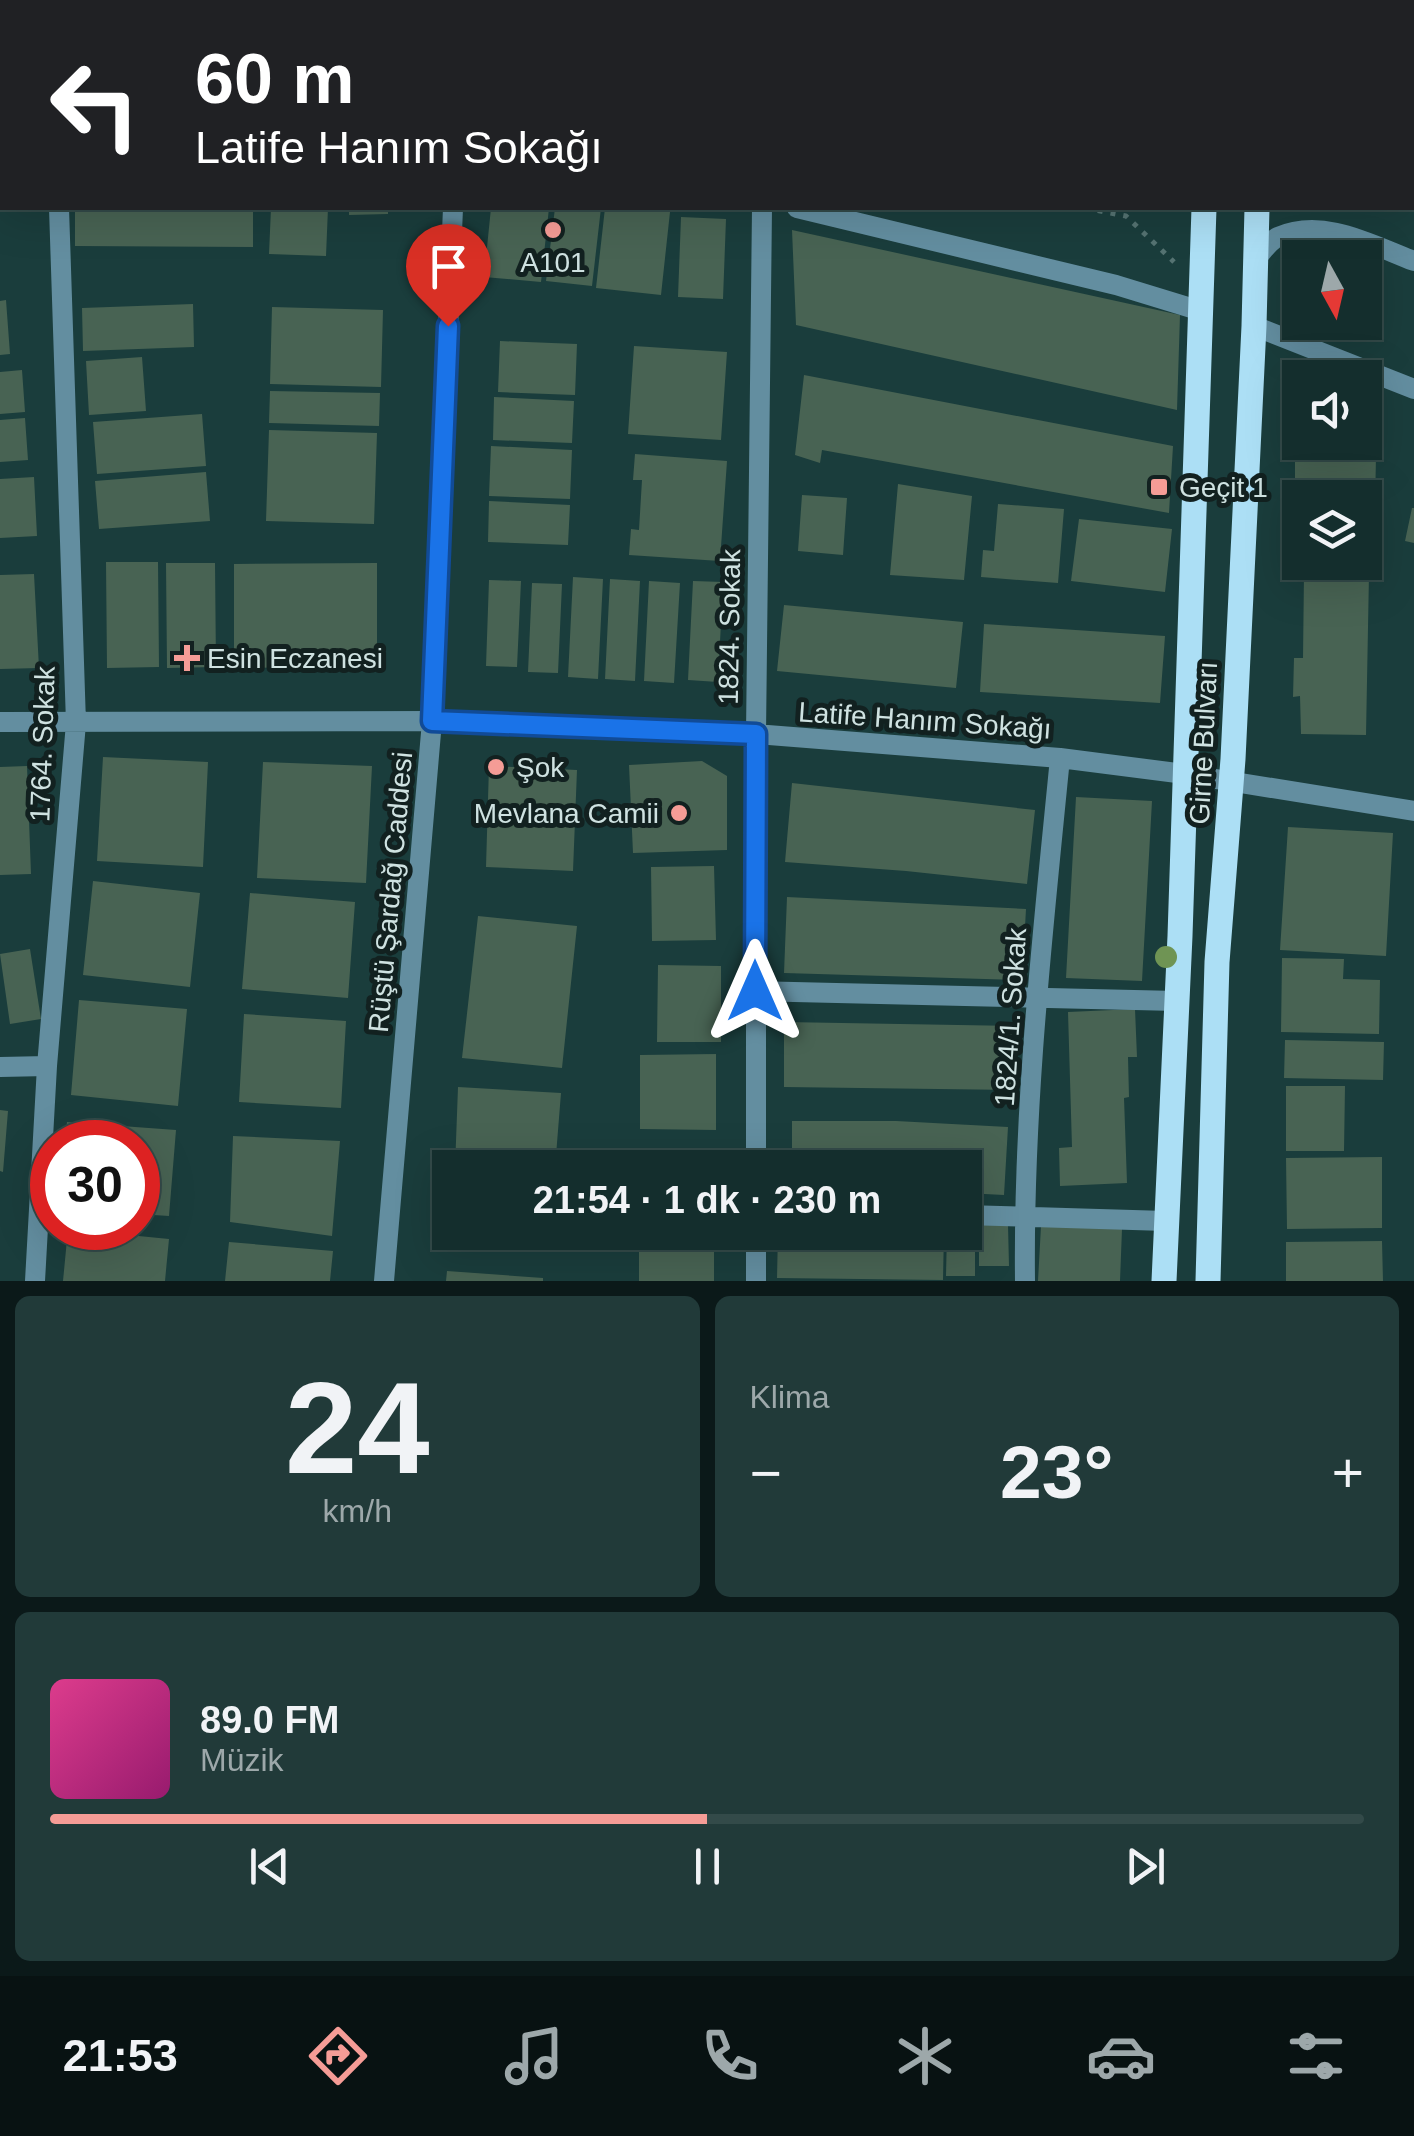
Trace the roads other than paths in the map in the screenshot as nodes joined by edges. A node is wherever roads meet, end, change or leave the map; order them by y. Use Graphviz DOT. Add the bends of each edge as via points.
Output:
graph roads {
  1 [pos="59,210"];
  2 [pos="453,210"];
  3 [pos="762,210"];
  4 [pos="805,210"];
  5 [pos="1204,210"];
  6 [pos="1257,210"];
  7 [pos="1256,259"];
  8 [pos="1414,261"];
  9 [pos="1201,300"];
  10 [pos="1254,326"];
  11 [pos="1414,389"];
  12 [pos="432,721"];
  13 [pos="0,722"];
  14 [pos="76,723"];
  15 [pos="756,734"];
  16 [pos="1060,758"];
  17 [pos="1185,774"];
  18 [pos="1232,781"];
  19 [pos="1414,811"];
  20 [pos="755,991"];
  21 [pos="1037,997"];
  22 [pos="1177,1000"];
  23 [pos="47,1066"];
  24 [pos="0,1067"];
  25 [pos="756,1150"];
  26 [pos="982,1216"];
  27 [pos="1024,1217"];
  28 [pos="1166,1221"];
  29 [pos="756,1250"];
  30 [pos="35,1281"];
  31 [pos="384,1281"];
  32 [pos="756,1281"];
  33 [pos="1025,1281"];
  34 [pos="1164,1281"];
  35 [pos="1208,1281"];
  1 -- 14 [label="street, 1764. Sokak"];
  2 -- 12 [label="street, Rüştü Şardağ Caddesi"];
  3 -- 15 [label="street, 1824. Sokak"];
  4 -- 9 [label="street"];
  5 -- 9 [label="main road, Girne Bulvarı"];
  6 -- 7 [label="main road, Girne Bulvarı"];
  7 -- 8 [label="street" via="1275,238 1307,230 1342,233"];
  7 -- 10 [label="main road, Girne Bulvarı"];
  9 -- 17 [label="main road, Girne Bulvarı"];
  10 -- 11 [label="street"];
  10 -- 18 [label="main road, Girne Bulvarı"];
  12 -- 14 [label="street, Latife Hanım Sokağı"];
  12 -- 15 [label="street, Latife Hanım Sokağı"];
  12 -- 31 [label="street, Rüştü Şardağ Caddesi"];
  13 -- 14 [label="street, Latife Hanım Sokağı"];
  14 -- 23 [label="street, 1764. Sokak"];
  15 -- 16 [label="street, Latife Hanım Sokağı"];
  15 -- 20 [label="street, 1824. Sokak"];
  16 -- 17 [label="street, Latife Hanım Sokağı"];
  16 -- 21 [label="street, 1824/1. Sokak"];
  17 -- 18 [label="street, Latife Hanım Sokağı"];
  17 -- 22 [label="main road, Girne Bulvarı"];
  18 -- 19 [label="street, Latife Hanım Sokağı"];
  18 -- 35 [label="main road, Girne Bulvarı" via="1217,962"];
  20 -- 21 [label="street"];
  20 -- 25 [label="street, 1824. Sokak"];
  21 -- 22 [label="street"];
  21 -- 27 [label="street, 1824/1. Sokak"];
  22 -- 28 [label="main road, Girne Bulvarı"];
  23 -- 24 [label="street"];
  23 -- 30 [label="street, 1764. Sokak"];
  26 -- 27 [label="street"];
  27 -- 28 [label="street"];
  27 -- 33 [label="street, 1824/1. Sokak"];
  28 -- 34 [label="main road, Girne Bulvarı"];
  29 -- 32 [label="street"];
}
